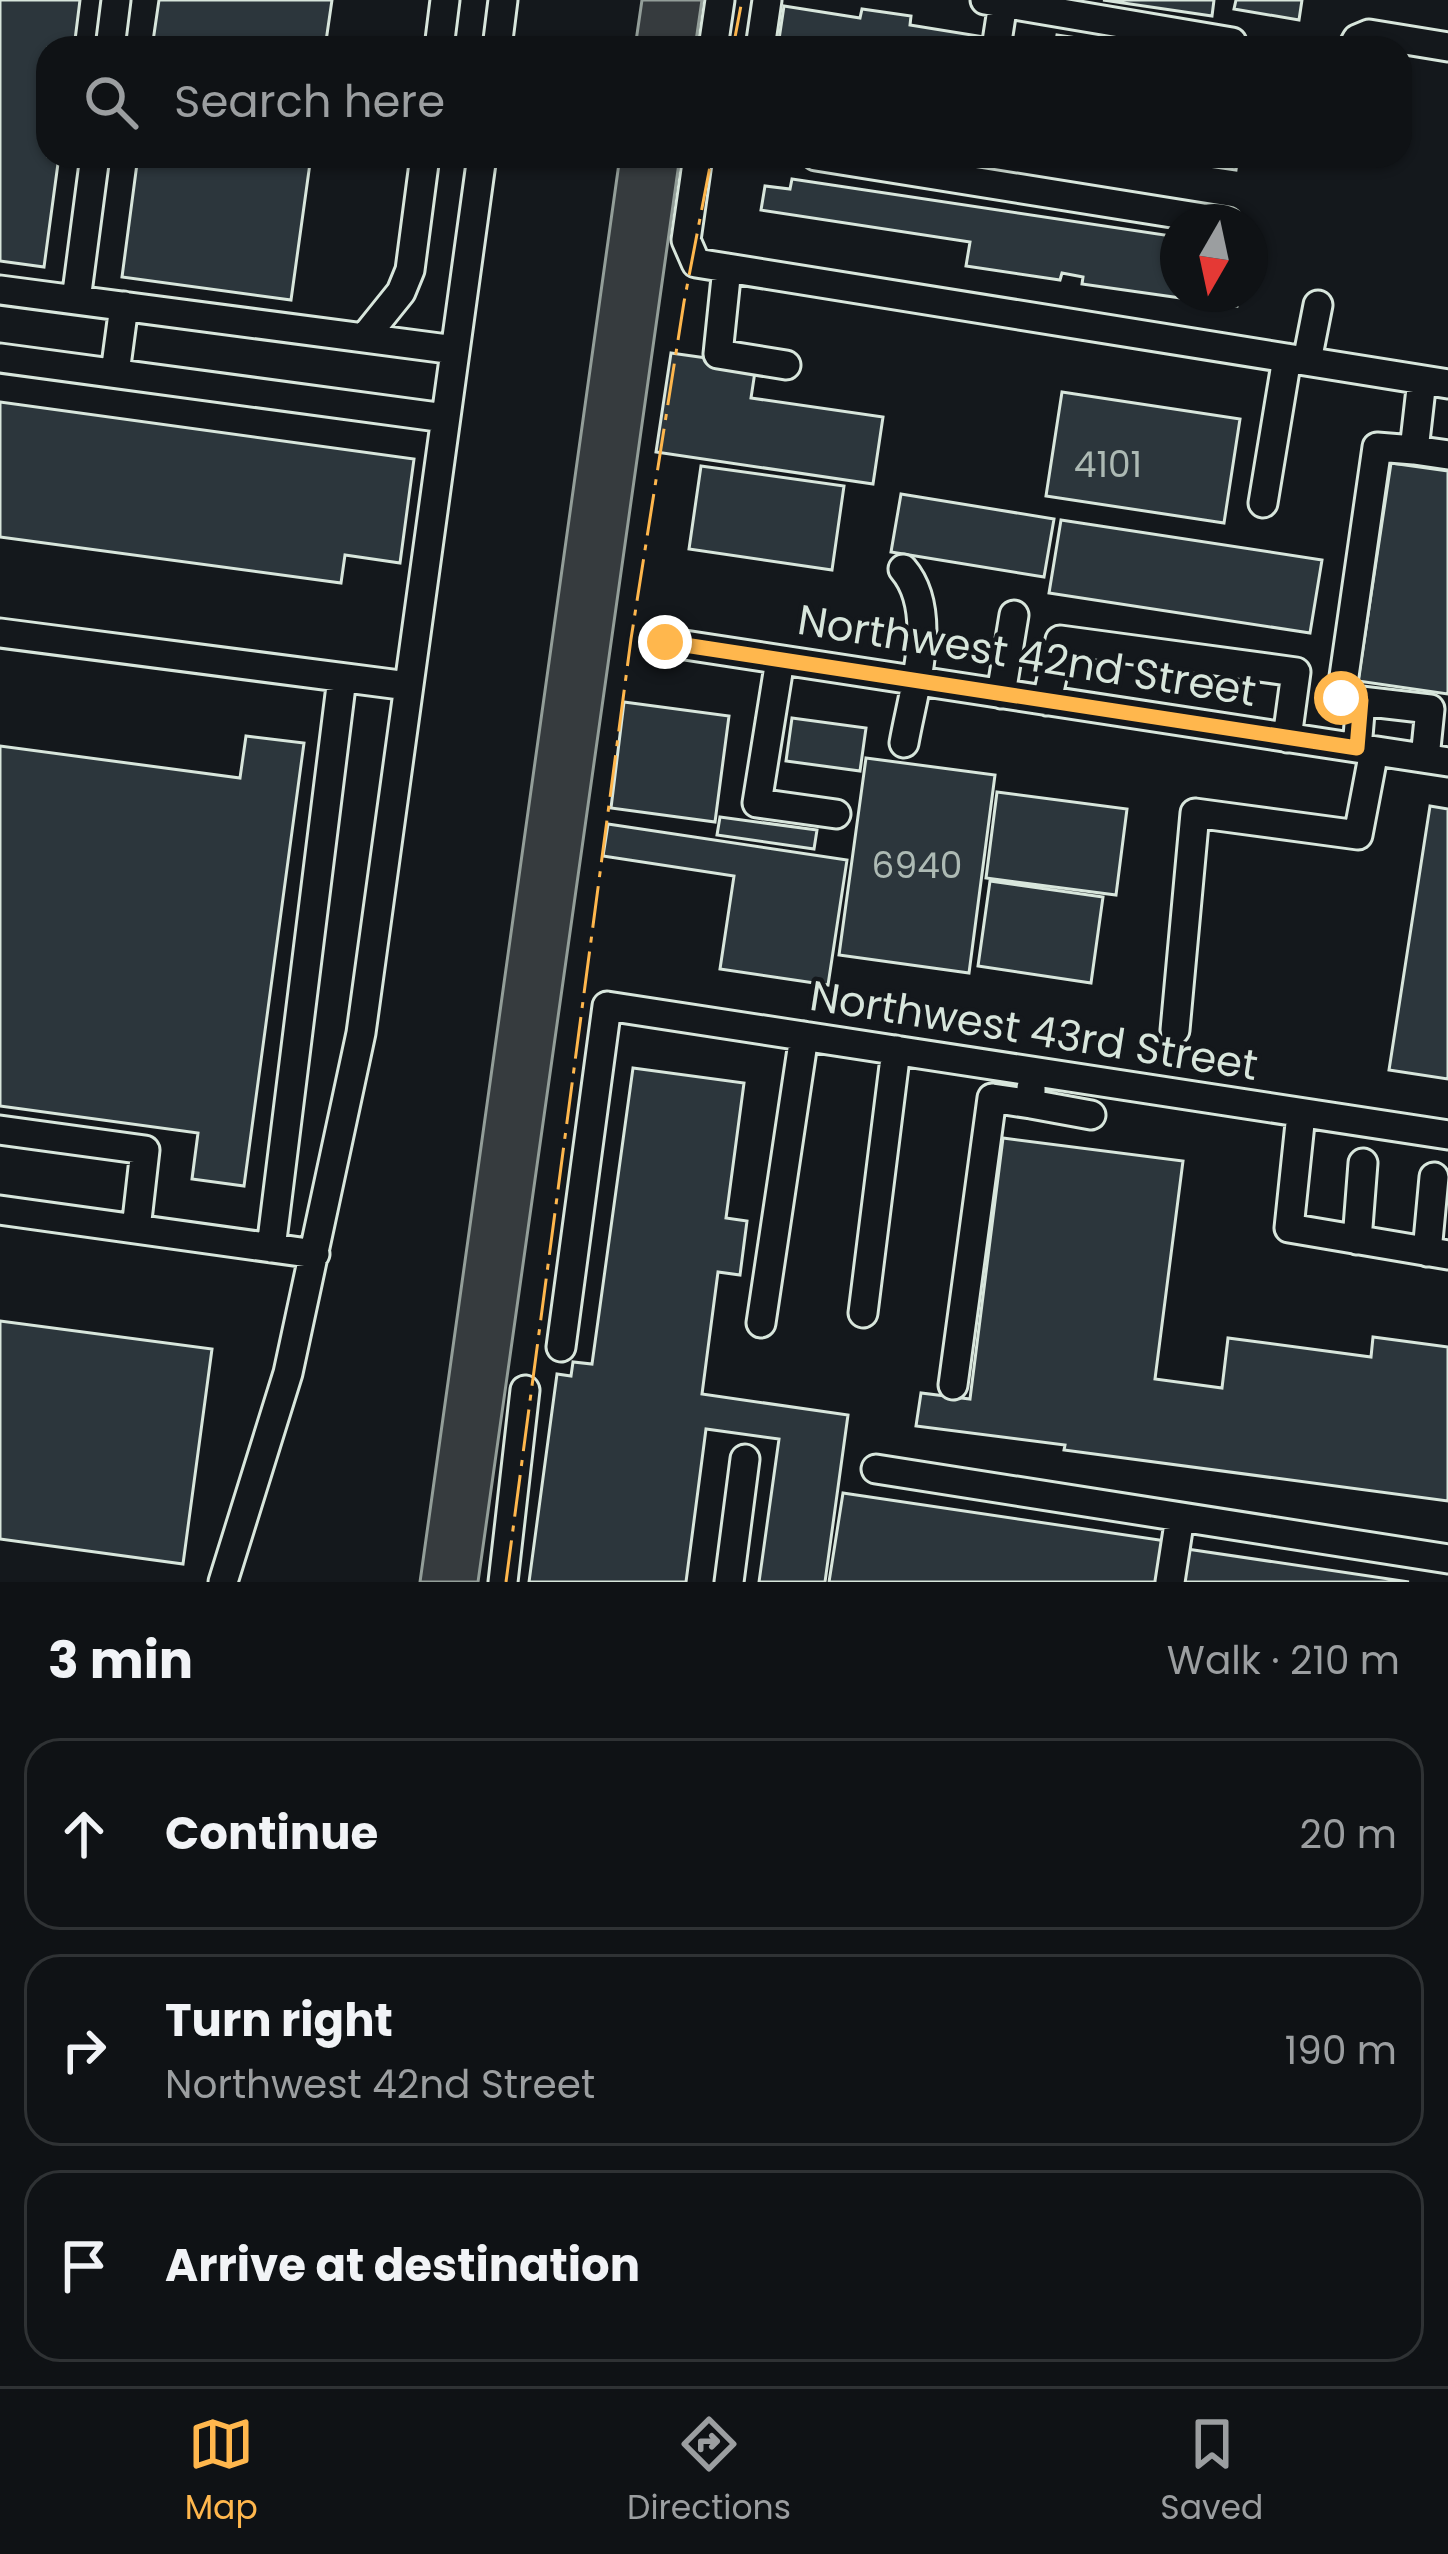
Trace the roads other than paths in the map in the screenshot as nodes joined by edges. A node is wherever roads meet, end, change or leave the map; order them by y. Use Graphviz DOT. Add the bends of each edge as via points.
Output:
graph roads {
  1 [pos="116,0"];
  2 [pos="445,0"];
  3 [pos="503,0"];
  4 [pos="720,0"];
  5 [pos="767,0"];
  6 [pos="994,1"];
  7 [pos="112,36"];
  8 [pos="440,36"];
  9 [pos="498,36"];
  10 [pos="715,36"];
  11 [pos="762,36"];
  12 [pos="995,36"];
  13 [pos="1197,36"];
  14 [pos="1412,41"];
  15 [pos="1448,47"];
  16 [pos="93,168"];
  17 [pos="423,168"];
  18 [pos="480,168"];
  19 [pos="696,168"];
  20 [pos="977,169"];
  21 [pos="1160,208"];
  22 [pos="728,268"];
  23 [pos="0,290"];
  24 [pos="76,300"];
  25 [pos="1318,305"];
  26 [pos="124,306"];
  27 [pos="364,338"];
  28 [pos="455,350"];
  29 [pos="0,358"];
  30 [pos="1297,359"];
  31 [pos="786,365"];
  32 [pos="115,374"];
  33 [pos="1435,382"];
  34 [pos="446,418"];
  35 [pos="1414,450"];
  36 [pos="1448,455"];
  37 [pos="1263,503"];
  38 [pos="903,569"];
  39 [pos="1014,615"];
  40 [pos="0,633"];
  41 [pos="665,642"];
  42 [pos="780,660"];
  43 [pos="342,678"];
  44 [pos="915,681"];
  45 [pos="409,686"];
  46 [pos="1001,694"];
  47 [pos="1361,700"];
  48 [pos="1047,701"];
  49 [pos="1287,738"];
  50 [pos="904,742"];
  51 [pos="1365,750"];
  52 [pos="1437,760"];
  53 [pos="836,814"];
  54 [pos="1175,1030"];
  55 [pos="804,1036"];
  56 [pos="896,1050"];
  57 [pos="1032,1072"];
  58 [pos="1031,1104"];
  59 [pos="1301,1114"];
  60 [pos="1091,1115"];
  61 [pos="0,1130"];
  62 [pos="1448,1135"];
  63 [pos="1363,1163"];
  64 [pos="1434,1177"];
  65 [pos="0,1210"];
  66 [pos="136,1229"];
  67 [pos="1357,1240"];
  68 [pos="271,1248"];
  69 [pos="315,1254"];
  70 [pos="1437,1254"];
  71 [pos="862,1312"];
  72 [pos="761,1323"];
  73 [pos="561,1347"];
  74 [pos="953,1385"];
  75 [pos="525,1390"];
  76 [pos="745,1459"];
  77 [pos="876,1468"];
  78 [pos="1180,1517"];
  79 [pos="1448,1559"];
  80 [pos="223,1582"];
  81 [pos="503,1582"];
  82 [pos="729,1582"];
  83 [pos="1170,1582"];
  1 -- 7 [label="street"];
  2 -- 8 [label="street"];
  3 -- 9 [label="street"];
  4 -- 10 [label="street"];
  5 -- 11 [label="street"];
  6 -- 12 [label="street"];
  6 -- 13 [label="street"];
  14 -- 15 [label="street"];
  16 -- 24 [label="street"];
  17 -- 27 [label="street" via="410,271"];
  18 -- 28 [label="street"];
  19 -- 22 [label="street" via="686,240 696,262"];
  20 -- 21 [label="street"];
  22 -- 30 [label="street"];
  22 -- 31 [label="street" via="718,354"];
  23 -- 24 [label="street"];
  24 -- 26 [label="street"];
  25 -- 30 [label="street"];
  26 -- 27 [label="street"];
  26 -- 32 [label="street"];
  27 -- 28 [label="street"];
  28 -- 34 [label="street"];
  29 -- 32 [label="street"];
  30 -- 33 [label="street"];
  30 -- 37 [label="street"];
  32 -- 34 [label="street"];
  33 -- 35 [label="street"];
  34 -- 45 [label="street"];
  35 -- 36 [label="street"];
  35 -- 47 [label="street" via="1377,447 1341,698"];
  38 -- 44 [label="street" via="917,585 922,616"];
  39 -- 46 [label="street"];
  40 -- 43 [label="street"];
  41 -- 42 [label="street, Northwest 42nd Street"];
  42 -- 44 [label="street, Northwest 42nd Street"];
  42 -- 53 [label="street" via="757,803"];
  43 -- 45 [label="street"];
  43 -- 68 [label="street"];
  44 -- 46 [label="street, Northwest 42nd Street"];
  44 -- 50 [label="street"];
  45 -- 69 [label="street" via="361,1033"];
  46 -- 48 [label="street, Northwest 42nd Street"];
  47 -- 51 [label="street"];
  47 -- 52 [label="street" via="1430,710"];
  48 -- 49 [label="street, Northwest 42nd Street"];
  48 -- 49 [label="street" via="1060,640 1296,672"];
  49 -- 51 [label="street, Northwest 42nd Street"];
  51 -- 52 [label="street, Northwest 42nd Street"];
  51 -- 54 [label="street" via="1358,835 1195,813"];
  55 -- 56 [label="street, Northwest 43rd Street"];
  55 -- 72 [label="street"];
  55 -- 73 [label="street, Northwest 43rd Street" via="607,1006"];
  56 -- 57 [label="street, Northwest 43rd Street"];
  56 -- 71 [label="street"];
  57 -- 58 [label="street"];
  57 -- 59 [label="street, Northwest 43rd Street"];
  58 -- 60 [label="street"];
  58 -- 74 [label="street" via="992,1098"];
  59 -- 62 [label="street, Northwest 43rd Street"];
  59 -- 67 [label="street" via="1289,1228"];
  61 -- 66 [label="street" via="146,1150"];
  63 -- 67 [label="street"];
  64 -- 70 [label="street"];
  65 -- 66 [label="street"];
  66 -- 68 [label="street"];
  67 -- 70 [label="street"];
  68 -- 69 [label="street"];
  69 -- 80 [label="street" via="288,1373"];
  75 -- 81 [label="street"];
  76 -- 82 [label="street"];
  77 -- 78 [label="street"];
  78 -- 79 [label="street"];
  78 -- 83 [label="street"];
}
